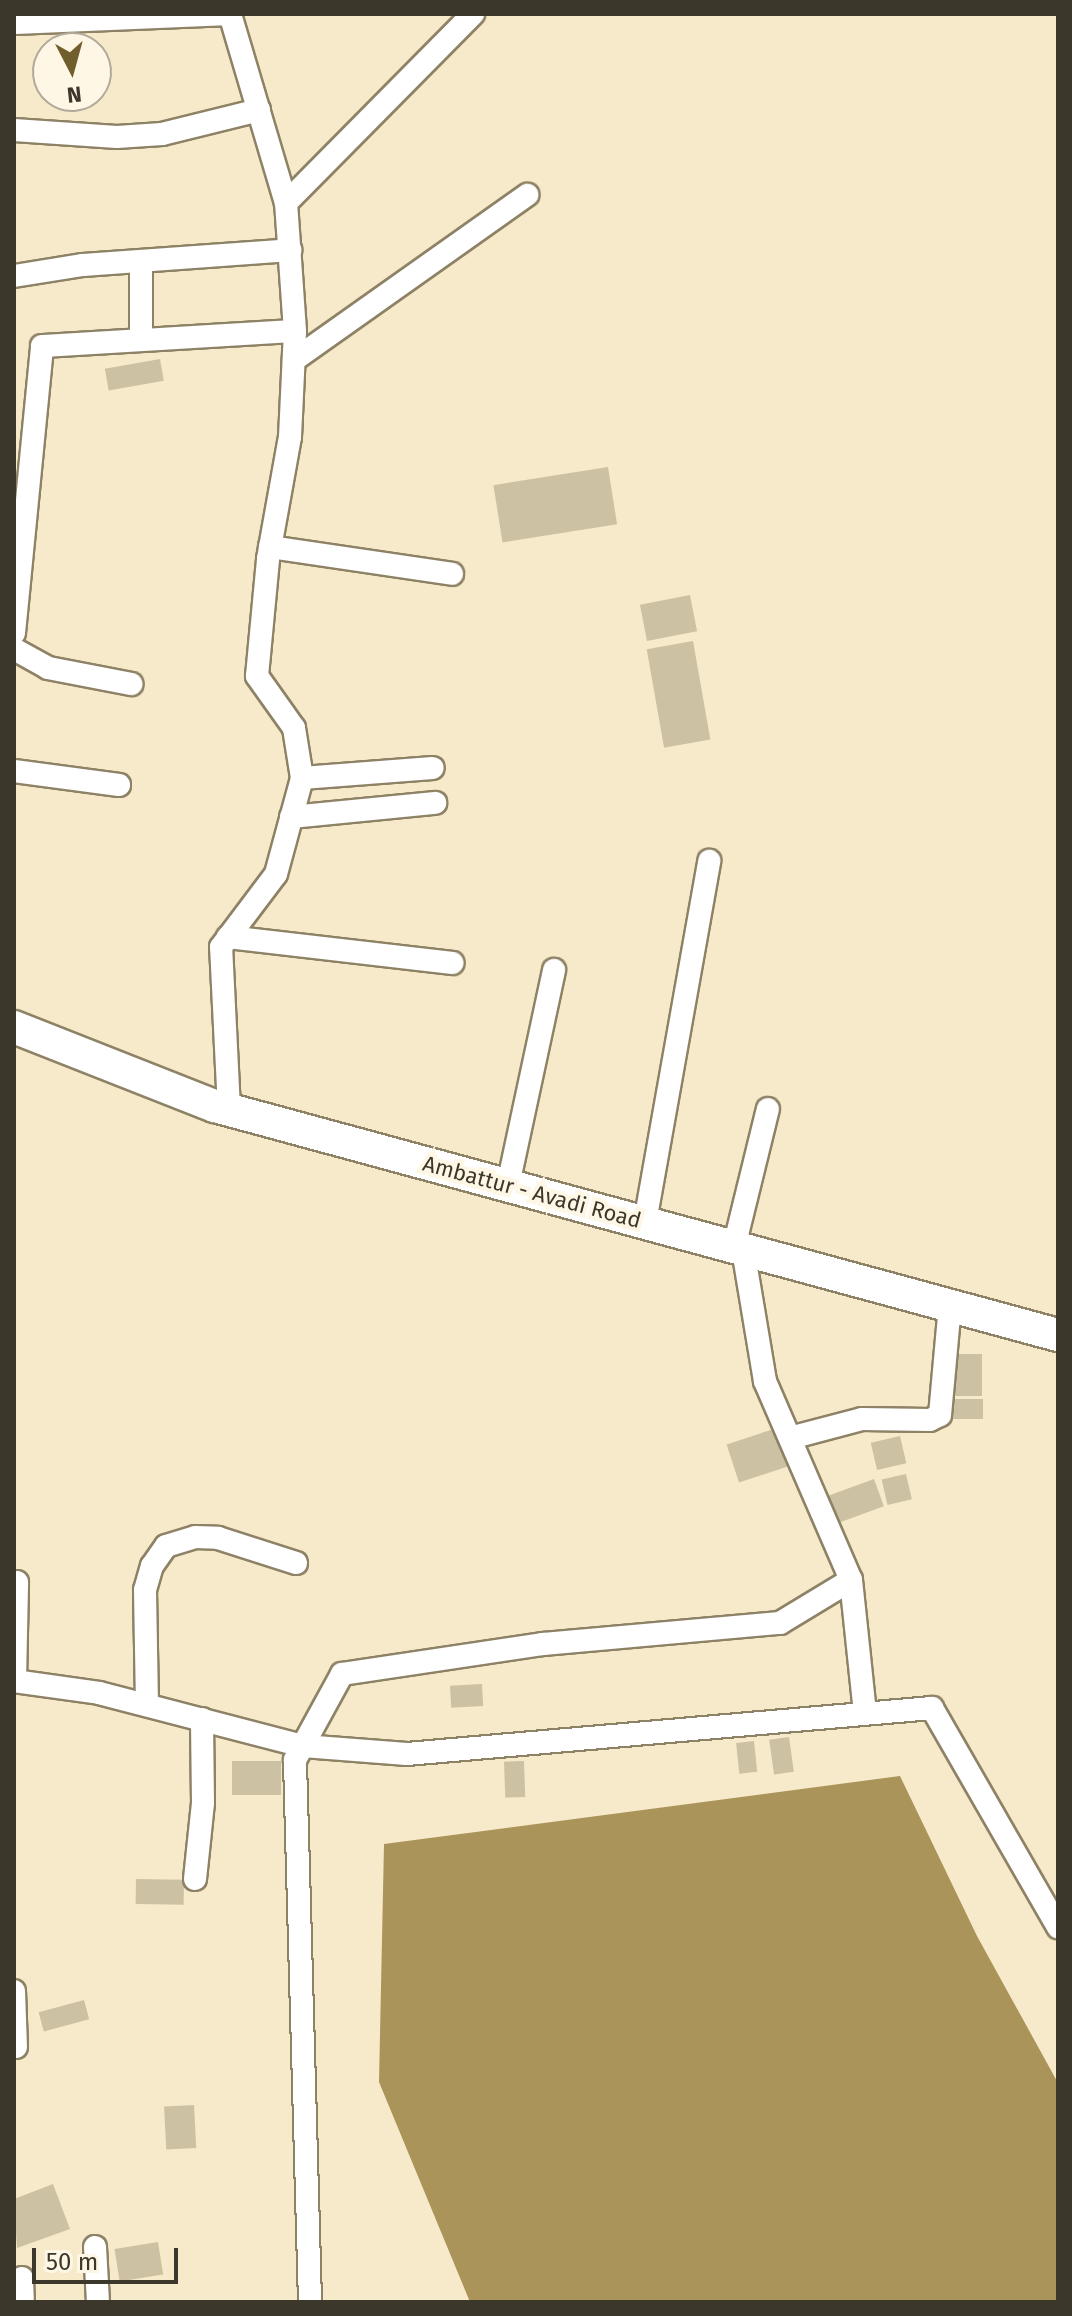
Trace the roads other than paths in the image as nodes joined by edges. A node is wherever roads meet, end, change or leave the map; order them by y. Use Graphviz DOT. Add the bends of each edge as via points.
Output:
graph roads {
  1 [pos="228,14"];
  2 [pos="473,14"];
  3 [pos="14,23"];
  4 [pos="259,110"];
  5 [pos="14,130"];
  6 [pos="527,195"];
  7 [pos="286,203"];
  8 [pos="290,250"];
  9 [pos="141,262"];
  10 [pos="14,276"];
  11 [pos="295,331"];
  12 [pos="141,340"];
  13 [pos="294,360"];
  14 [pos="37,396"];
  15 [pos="14,401"];
  16 [pos="21,478"];
  17 [pos="270,547"];
  18 [pos="17,556"];
  19 [pos="452,574"];
  20 [pos="14,633"];
  21 [pos="14,649"];
  22 [pos="131,684"];
  23 [pos="433,768"];
  24 [pos="14,771"];
  25 [pos="302,778"];
  26 [pos="119,785"];
  27 [pos="435,803"];
  28 [pos="291,817"];
  29 [pos="709,861"];
  30 [pos="228,937"];
  31 [pos="453,963"];
  32 [pos="554,970"];
  33 [pos="14,1027"];
  34 [pos="229,1109"];
  35 [pos="768,1109"];
  36 [pos="508,1185"];
  37 [pos="645,1222"];
  38 [pos="738,1248"];
  39 [pos="950,1305"];
  40 [pos="1058,1335"];
  41 [pos="790,1438"];
  42 [pos="296,1563"];
  43 [pos="851,1580"];
  44 [pos="17,1582"];
  45 [pos="15,1681"];
  46 [pos="147,1705"];
  47 [pos="865,1713"];
  48 [pos="202,1719"];
  49 [pos="303,1746"];
  50 [pos="195,1879"];
  51 [pos="1058,1927"];
  52 [pos="14,1991"];
  53 [pos="16,2047"];
  54 [pos="95,2247"];
  55 [pos="22,2278"];
  56 [pos="23,2302"];
  57 [pos="98,2302"];
  58 [pos="310,2302"];
  1 -- 3 [label="street"];
  1 -- 4 [label="street"];
  2 -- 7 [label="street"];
  4 -- 5 [label="street" via="162,134 117,137"];
  4 -- 7 [label="street"];
  6 -- 13 [label="street"];
  7 -- 8 [label="street"];
  8 -- 9 [label="street"];
  8 -- 11 [label="street"];
  9 -- 10 [label="street"];
  9 -- 12 [label="street"];
  11 -- 12 [label="street"];
  11 -- 13 [label="street"];
  12 -- 14 [label="street" via="42,346"];
  13 -- 17 [label="street" via="290,437"];
  14 -- 15 [label="street"];
  14 -- 16 [label="street"];
  16 -- 18 [label="street"];
  17 -- 19 [label="street"];
  17 -- 25 [label="street" via="257,676 294,728"];
  18 -- 20 [label="street"];
  21 -- 22 [label="street" via="48,668"];
  23 -- 25 [label="street"];
  24 -- 26 [label="street"];
  25 -- 28 [label="street"];
  27 -- 28 [label="street"];
  28 -- 30 [label="street" via="276,874"];
  29 -- 37 [label="street"];
  30 -- 31 [label="street"];
  30 -- 34 [label="street" via="221,947"];
  32 -- 36 [label="street"];
  33 -- 34 [label="street, Ambattur - Avadi Road"];
  34 -- 36 [label="street, Ambattur - Avadi Road"];
  35 -- 38 [label="street"];
  36 -- 37 [label="street, Ambattur - Avadi Road"];
  37 -- 38 [label="street, Ambattur - Avadi Road"];
  38 -- 39 [label="street, Ambattur - Avadi Road"];
  38 -- 41 [label="street" via="765,1381"];
  39 -- 40 [label="street, Ambattur - Avadi Road"];
  39 -- 41 [label="street" via="940,1415 930,1420 862,1419"];
  41 -- 43 [label="street"];
  42 -- 46 [label="street" via="218,1538 195,1537 166,1546 152,1566 145,1590"];
  43 -- 47 [label="street"];
  43 -- 49 [label="street" via="780,1623 543,1644 342,1674"];
  44 -- 45 [label="street"];
  45 -- 46 [label="street"];
  46 -- 48 [label="street"];
  47 -- 49 [label="street" via="407,1754"];
  47 -- 51 [label="street" via="932,1708"];
  48 -- 49 [label="street"];
  48 -- 50 [label="street" via="203,1803"];
  49 -- 58 [label="street" via="295,1760"];
  52 -- 53 [label="street"];
  54 -- 57 [label="street"];
  55 -- 56 [label="street"];
}
